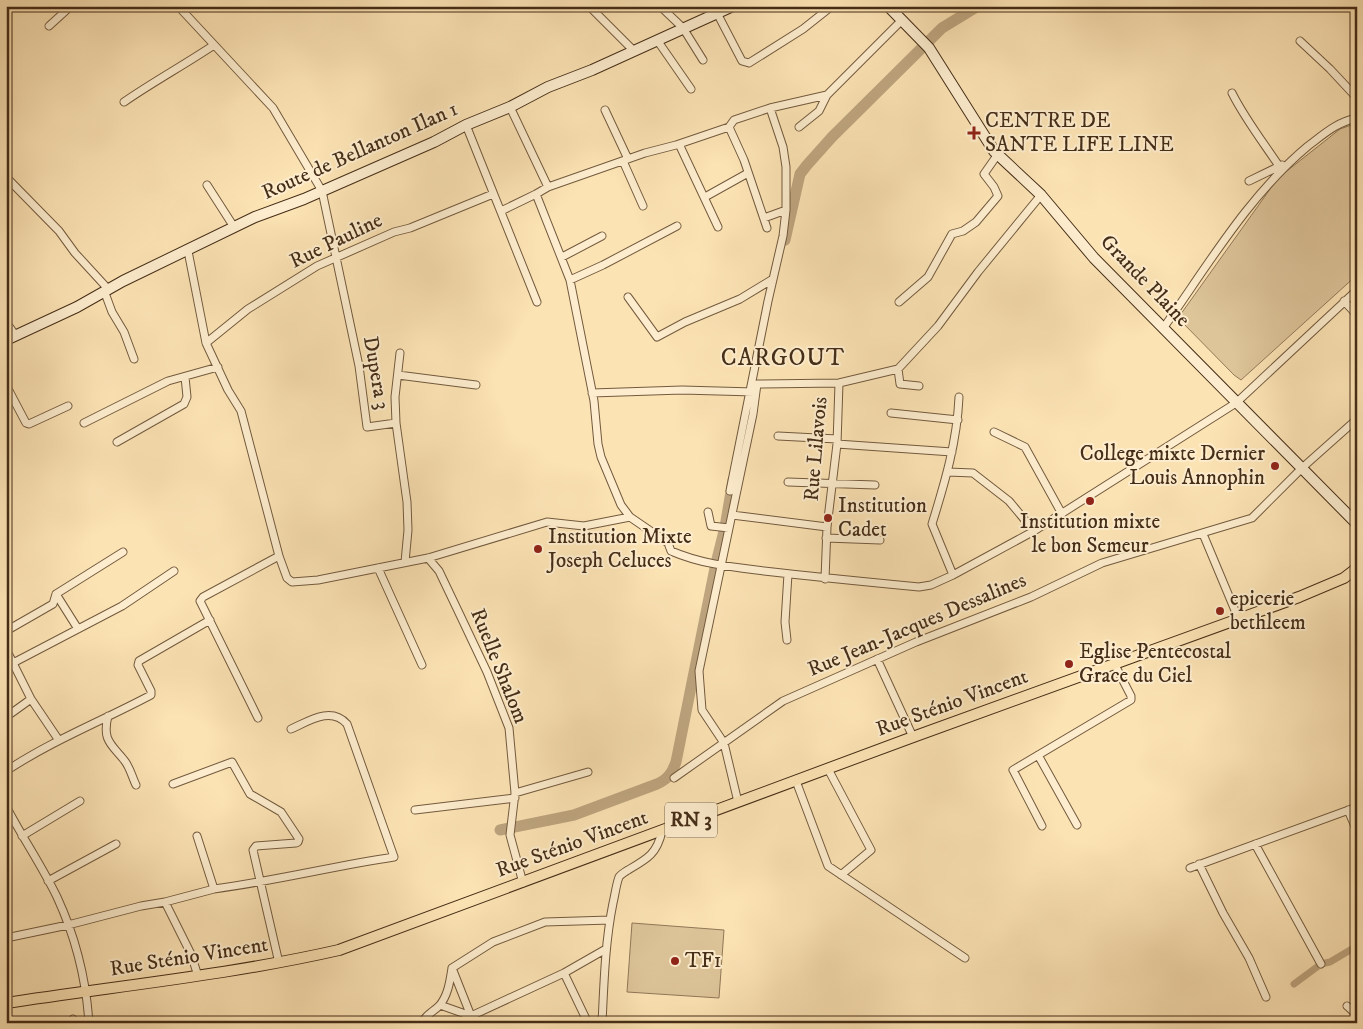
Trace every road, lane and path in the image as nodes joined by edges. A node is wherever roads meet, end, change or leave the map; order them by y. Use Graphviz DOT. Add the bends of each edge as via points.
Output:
graph roads {
  1 [pos="71,6"];
  2 [pos="178,6"];
  3 [pos="589,6"];
  4 [pos="660,6"];
  5 [pos="733,6"];
  6 [pos="832,6"];
  7 [pos="888,6"];
  8 [pos="717,13"];
  9 [pos="902,20"];
  10 [pos="49,26"];
  11 [pos="683,28"];
  12 [pos="657,40"];
  13 [pos="1300,41"];
  14 [pos="214,45"];
  15 [pos="633,50"];
  16 [pos="703,60"];
  17 [pos="691,89"];
  18 [pos="1232,93"];
  19 [pos="827,95"];
  20 [pos="1357,98"];
  21 [pos="124,102"];
  22 [pos="510,107"];
  23 [pos="770,108"];
  24 [pos="605,110"];
  25 [pos="1357,118"];
  26 [pos="466,125"];
  27 [pos="729,127"];
  28 [pos="799,127"];
  29 [pos="680,144"];
  30 [pos="998,154"];
  31 [pos="625,160"];
  32 [pos="1292,160"];
  33 [pos="1279,166"];
  34 [pos="748,173"];
  35 [pos="6,178"];
  36 [pos="1250,180"];
  37 [pos="207,185"];
  38 [pos="548,187"];
  39 [pos="322,191"];
  40 [pos="493,194"];
  41 [pos="536,194"];
  42 [pos="1041,194"];
  43 [pos="705,197"];
  44 [pos="643,206"];
  45 [pos="786,210"];
  46 [pos="500,211"];
  47 [pos="764,218"];
  48 [pos="676,226"];
  49 [pos="234,227"];
  50 [pos="718,227"];
  51 [pos="767,228"];
  52 [pos="602,236"];
  53 [pos="188,251"];
  54 [pos="562,256"];
  55 [pos="337,257"];
  56 [pos="773,278"];
  57 [pos="570,280"];
  58 [pos="1357,290"];
  59 [pos="107,291"];
  60 [pos="628,297"];
  61 [pos="537,302"];
  62 [pos="899,302"];
  63 [pos="1344,302"];
  64 [pos="1357,315"];
  65 [pos="6,322"];
  66 [pos="1164,327"];
  67 [pos="11,338"];
  68 [pos="206,343"];
  69 [pos="400,352"];
  70 [pos="134,359"];
  71 [pos="218,367"];
  72 [pos="898,369"];
  73 [pos="398,375"];
  74 [pos="185,377"];
  75 [pos="839,383"];
  76 [pos="6,384"];
  77 [pos="476,385"];
  78 [pos="919,386"];
  79 [pos="754,392"];
  80 [pos="592,393"];
  81 [pos="959,398"];
  82 [pos="1236,403"];
  83 [pos="68,406"];
  84 [pos="750,413"];
  85 [pos="891,413"];
  86 [pos="1357,419"];
  87 [pos="958,420"];
  88 [pos="84,423"];
  89 [pos="396,423"];
  90 [pos="994,432"];
  91 [pos="778,436"];
  92 [pos="117,442"];
  93 [pos="837,442"];
  94 [pos="952,452"];
  95 [pos="1302,468"];
  96 [pos="948,472"];
  97 [pos="788,482"];
  98 [pos="832,484"];
  99 [pos="875,485"];
  100 [pos="730,491"];
  101 [pos="708,512"];
  102 [pos="1062,514"];
  103 [pos="732,515"];
  104 [pos="630,517"];
  105 [pos="1357,524"];
  106 [pos="827,527"];
  107 [pos="727,528"];
  108 [pos="1034,531"];
  109 [pos="1203,534"];
  110 [pos="826,538"];
  111 [pos="880,540"];
  112 [pos="123,552"];
  113 [pos="279,556"];
  114 [pos="428,558"];
  115 [pos="405,562"];
  116 [pos="718,565"];
  117 [pos="378,568"];
  118 [pos="1357,568"];
  119 [pos="174,571"];
  120 [pos="788,574"];
  121 [pos="953,575"];
  122 [pos="825,579"];
  123 [pos="56,594"];
  124 [pos="210,620"];
  125 [pos="1238,620"];
  126 [pos="78,629"];
  127 [pos="6,631"];
  128 [pos="787,640"];
  129 [pos="6,649"];
  130 [pos="877,659"];
  131 [pos="14,663"];
  132 [pos="1114,664"];
  133 [pos="422,665"];
  134 [pos="31,699"];
  135 [pos="108,716"];
  136 [pos="6,717"];
  137 [pos="258,718"];
  138 [pos="291,729"];
  139 [pos="914,737"];
  140 [pos="58,739"];
  141 [pos="724,743"];
  142 [pos="1038,756"];
  143 [pos="828,769"];
  144 [pos="6,771"];
  145 [pos="588,772"];
  146 [pos="674,778"];
  147 [pos="796,780"];
  148 [pos="173,784"];
  149 [pos="136,785"];
  150 [pos="515,796"];
  151 [pos="80,801"];
  152 [pos="738,802"];
  153 [pos="6,806"];
  154 [pos="1357,806"];
  155 [pos="415,810"];
  156 [pos="1348,810"];
  157 [pos="1076,824"];
  158 [pos="1042,826"];
  159 [pos="662,831"];
  160 [pos="1357,831"];
  161 [pos="22,836"];
  162 [pos="197,836"];
  163 [pos="116,844"];
  164 [pos="1255,844"];
  165 [pos="1199,864"];
  166 [pos="1190,868"];
  167 [pos="841,875"];
  168 [pos="48,881"];
  169 [pos="261,882"];
  170 [pos="523,882"];
  171 [pos="214,889"];
  172 [pos="165,902"];
  173 [pos="610,920"];
  174 [pos="68,925"];
  175 [pos="6,938"];
  176 [pos="606,949"];
  177 [pos="965,958"];
  178 [pos="279,963"];
  179 [pos="1321,964"];
  180 [pos="452,968"];
  181 [pos="564,973"];
  182 [pos="198,976"];
  183 [pos="86,991"];
  184 [pos="1266,996"];
  185 [pos="6,1003"];
  186 [pos="440,1005"];
  187 [pos="1347,1006"];
  188 [pos="1357,1015"];
  189 [pos="471,1019"];
  190 [pos="89,1023"];
  191 [pos="422,1023"];
  192 [pos="588,1023"];
  193 [pos="602,1023"];
  1 -- 10 [label="street"];
  2 -- 14 [label="street, Dupera 3"];
  3 -- 15 [label="street"];
  4 -- 11 [label="street"];
  5 -- 8 [label="street, Route de Bellanton Ilan 1"];
  6 -- 8 [label="street" via="803,29 749,63 742,61"];
  7 -- 9 [label="street, Grande Plaine"];
  8 -- 11 [label="street, Route de Bellanton Ilan 1"];
  9 -- 19 [label="street"];
  9 -- 30 [label="street, Grande Plaine" via="926,43"];
  11 -- 12 [label="street, Route de Bellanton Ilan 1"];
  11 -- 16 [label="street"];
  12 -- 15 [label="street, Route de Bellanton Ilan 1"];
  12 -- 17 [label="street"];
  13 -- 20 [label="street"];
  14 -- 21 [label="street"];
  14 -- 39 [label="street, Dupera 3" via="273,108"];
  15 -- 22 [label="street, Route de Bellanton Ilan 1"];
  18 -- 33 [label="street"];
  19 -- 23 [label="street"];
  19 -- 28 [label="street" via="819,111"];
  22 -- 26 [label="street, Route de Bellanton Ilan 1"];
  22 -- 38 [label="street"];
  23 -- 27 [label="street" via="734,120"];
  23 -- 45 [label="street" via="783,147"];
  24 -- 31 [label="street"];
  25 -- 32 [label="street" via="1334,126"];
  26 -- 39 [label="street, Route de Bellanton Ilan 1"];
  26 -- 40 [label="street"];
  27 -- 29 [label="street"];
  27 -- 34 [label="street"];
  29 -- 31 [label="street"];
  29 -- 43 [label="street"];
  30 -- 42 [label="street, Grande Plaine"];
  30 -- 62 [label="street" via="984,174 998,196 976,222 952,234 928,277"];
  31 -- 38 [label="street"];
  31 -- 44 [label="street"];
  32 -- 33 [label="street"];
  32 -- 66 [label="street" via="1263,189"];
  33 -- 36 [label="street"];
  34 -- 43 [label="street"];
  34 -- 47 [label="street"];
  35 -- 59 [label="street" via="59,231"];
  37 -- 49 [label="street"];
  38 -- 41 [label="street"];
  39 -- 49 [label="street, Route de Bellanton Ilan 1"];
  39 -- 55 [label="street, Dupera 3"];
  40 -- 46 [label="street"];
  40 -- 55 [label="street, Rue Pauline"];
  41 -- 46 [label="street"];
  41 -- 54 [label="street"];
  42 -- 66 [label="street, Grande Plaine" via="1094,258"];
  42 -- 72 [label="street" via="938,326"];
  43 -- 50 [label="street"];
  45 -- 47 [label="street"];
  45 -- 56 [label="street"];
  46 -- 61 [label="street"];
  47 -- 51 [label="street"];
  48 -- 57 [label="street" via="603,266"];
  49 -- 53 [label="street, Route de Bellanton Ilan 1"];
  52 -- 54 [label="street"];
  53 -- 59 [label="street, Route de Bellanton Ilan 1"];
  53 -- 68 [label="street"];
  54 -- 57 [label="street"];
  55 -- 68 [label="street, Rue Pauline" via="273,292"];
  55 -- 89 [label="street, Dupera 3" via="359,366 367,426"];
  56 -- 60 [label="street" via="740,299 657,337"];
  56 -- 79 [label="street"];
  57 -- 80 [label="street"];
  58 -- 63 [label="street"];
  59 -- 67 [label="street, Route de Bellanton Ilan 1"];
  59 -- 70 [label="street" via="112,312"];
  63 -- 64 [label="street"];
  63 -- 82 [label="street"];
  65 -- 67 [label="street"];
  66 -- 82 [label="street, Grande Plaine"];
  68 -- 71 [label="street"];
  69 -- 73 [label="street"];
  71 -- 74 [label="street"];
  71 -- 113 [label="street" via="241,411"];
  72 -- 75 [label="street"];
  72 -- 78 [label="street" via="900,384"];
  73 -- 77 [label="street"];
  73 -- 89 [label="street"];
  74 -- 88 [label="street" via="168,381"];
  74 -- 92 [label="street" via="187,397 184,404"];
  75 -- 79 [label="street" via="757,384"];
  75 -- 93 [label="street, Rue Lilavois"];
  76 -- 83 [label="street" via="26,423"];
  79 -- 80 [label="street"];
  79 -- 84 [label="street"];
  80 -- 104 [label="street" via="598,444 621,505"];
  81 -- 87 [label="street"];
  82 -- 95 [label="street, Grande Plaine"];
  82 -- 102 [label="street"];
  84 -- 100 [label="street"];
  84 -- 103 [label="street"];
  85 -- 87 [label="street"];
  86 -- 95 [label="street, Rue Jean-Jacques Dessalines"];
  87 -- 94 [label="street"];
  89 -- 115 [label="street, Dupera 3" via="407,502"];
  90 -- 102 [label="street" via="1025,447"];
  91 -- 93 [label="street"];
  93 -- 94 [label="street"];
  93 -- 98 [label="street, Rue Lilavois"];
  94 -- 96 [label="street"];
  95 -- 105 [label="street, Grande Plaine"];
  95 -- 109 [label="street, Rue Jean-Jacques Dessalines" via="1252,518"];
  96 -- 108 [label="street" via="973,473 1009,501"];
  96 -- 121 [label="street" via="932,524"];
  97 -- 98 [label="street"];
  98 -- 99 [label="street"];
  98 -- 106 [label="street, Rue Lilavois"];
  101 -- 107 [label="street" via="711,526"];
  102 -- 108 [label="street"];
  103 -- 106 [label="street"];
  103 -- 107 [label="street"];
  104 -- 114 [label="street" via="584,526 546,522"];
  104 -- 116 [label="street" via="668,543 671,551 689,559"];
  106 -- 110 [label="street, Rue Lilavois"];
  107 -- 116 [label="street"];
  108 -- 121 [label="street"];
  109 -- 125 [label="street"];
  109 -- 130 [label="street, Rue Jean-Jacques Dessalines" via="1102,563 1031,597"];
  110 -- 111 [label="street"];
  110 -- 122 [label="street, Rue Lilavois"];
  112 -- 123 [label="street"];
  113 -- 117 [label="street" via="287,578 292,582"];
  113 -- 124 [label="street" via="203,597 200,601"];
  114 -- 115 [label="street"];
  114 -- 150 [label="street, Ruelle Shalom" via="439,571 460,615 509,728"];
  115 -- 117 [label="street"];
  116 -- 120 [label="street"];
  116 -- 141 [label="street" via="699,672 702,710"];
  117 -- 133 [label="street"];
  118 -- 125 [label="main road, Rue Sténio Vincent / RN 3" via="1324,588"];
  119 -- 126 [label="street" via="122,606"];
  120 -- 122 [label="street"];
  120 -- 128 [label="street"];
  121 -- 122 [label="street" via="931,585 919,586"];
  123 -- 126 [label="street"];
  123 -- 127 [label="street" via="53,604"];
  124 -- 135 [label="street" via="139,661 138,665 152,690 151,695"];
  124 -- 137 [label="street"];
  125 -- 132 [label="main road, Rue Sténio Vincent / RN 3"];
  126 -- 131 [label="street"];
  129 -- 131 [label="street"];
  130 -- 139 [label="street"];
  130 -- 141 [label="street, Rue Jean-Jacques Dessalines" via="783,702"];
  131 -- 134 [label="street"];
  132 -- 139 [label="main road, Rue Sténio Vincent / RN 3"];
  132 -- 142 [label="street" via="1131,700"];
  134 -- 136 [label="street"];
  134 -- 140 [label="street"];
  135 -- 140 [label="street"];
  135 -- 149 [label="street" via="107,739 126,762"];
  138 -- 169 [label="street" via="321,716 338,717 347,724 394,857"];
  139 -- 143 [label="main road, Rue Sténio Vincent / RN 3"];
  140 -- 144 [label="street"];
  141 -- 146 [label="street, Rue Jean-Jacques Dessalines"];
  141 -- 152 [label="street"];
  142 -- 157 [label="street"];
  142 -- 158 [label="street" via="1013,772"];
  143 -- 147 [label="main road, Rue Sténio Vincent / RN 3"];
  143 -- 167 [label="street" via="871,850"];
  145 -- 150 [label="street"];
  147 -- 152 [label="main road, Rue Sténio Vincent / RN 3"];
  147 -- 167 [label="street" via="828,866"];
  148 -- 169 [label="street" via="232,762 250,794 281,812 299,841 254,847"];
  150 -- 155 [label="street"];
  150 -- 170 [label="street, Ruelle Shalom" via="510,834"];
  151 -- 161 [label="street"];
  152 -- 159 [label="main road, Rue Sténio Vincent / RN 3"];
  153 -- 161 [label="street"];
  154 -- 156 [label="street"];
  156 -- 160 [label="street"];
  156 -- 164 [label="street"];
  159 -- 170 [label="main road, Rue Sténio Vincent / RN 3"];
  159 -- 173 [label="street" via="653,853 620,875"];
  161 -- 168 [label="street"];
  162 -- 171 [label="street"];
  163 -- 168 [label="street"];
  164 -- 165 [label="street"];
  164 -- 179 [label="street"];
  165 -- 166 [label="street"];
  165 -- 184 [label="street"];
  167 -- 177 [label="street"];
  168 -- 174 [label="street"];
  169 -- 171 [label="street"];
  169 -- 178 [label="street"];
  170 -- 178 [label="main road, Rue Sténio Vincent / RN 3" via="339,950"];
  171 -- 172 [label="street"];
  172 -- 174 [label="street"];
  172 -- 182 [label="street" via="191,954"];
  173 -- 176 [label="street"];
  173 -- 180 [label="street" via="545,922 492,942"];
  174 -- 175 [label="street"];
  174 -- 183 [label="street"];
  176 -- 181 [label="street"];
  176 -- 193 [label="street"];
  178 -- 182 [label="main road, Rue Sténio Vincent / RN 3"];
  180 -- 186 [label="street" via="448,990"];
  180 -- 189 [label="street"];
  181 -- 189 [label="street"];
  181 -- 192 [label="street"];
  182 -- 183 [label="main road, Rue Sténio Vincent / RN 3"];
  183 -- 185 [label="main road, Rue Sténio Vincent / RN 3"];
  183 -- 190 [label="street"];
  186 -- 189 [label="street"];
  186 -- 191 [label="street" via="424,1017"];
  187 -- 188 [label="street"];
}
